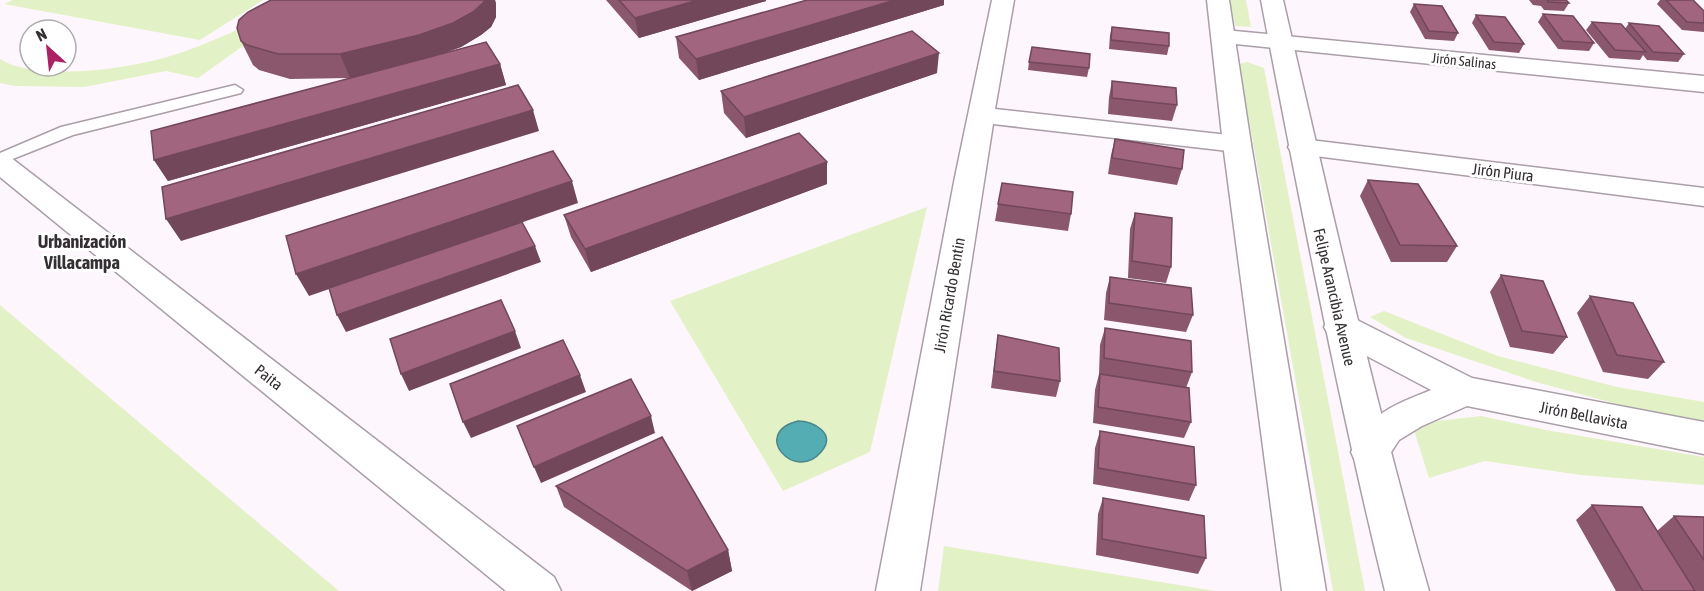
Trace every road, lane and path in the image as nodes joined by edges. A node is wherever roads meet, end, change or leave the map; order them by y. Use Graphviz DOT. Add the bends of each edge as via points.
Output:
graph roads {
  1 [pos="1003,0"];
  2 [pos="1218,0"];
  3 [pos="1272,0"];
  4 [pos="1224,37"];
  5 [pos="1281,43"];
  6 [pos="1704,84"];
  7 [pos="235,90"];
  8 [pos="982,115"];
  9 [pos="1236,144"];
  10 [pos="1302,147"];
  11 [pos="0,159"];
  12 [pos="0,164"];
  13 [pos="1704,197"];
  14 [pos="1341,327"];
  15 [pos="1465,391"];
  16 [pos="1704,438"];
  17 [pos="1370,452"];
  18 [pos="538,591"];
  19 [pos="898,591"];
  20 [pos="1304,591"];
  21 [pos="1407,591"];
  1 -- 8 [label="street, Jirón Ricardo Bentin"];
  2 -- 4 [label="street"];
  3 -- 5 [label="street, Felipe Arancibia Avenue"];
  4 -- 5 [label="street, Jirón Salinas"];
  4 -- 9 [label="street"];
  5 -- 6 [label="street, Jirón Salinas"];
  5 -- 10 [label="street, Felipe Arancibia Avenue"];
  7 -- 11 [label="lane" via="67,131"];
  8 -- 9 [label="street"];
  8 -- 19 [label="street, Jirón Ricardo Bentin"];
  9 -- 20 [label="street"];
  10 -- 13 [label="street, Jirón Piura"];
  10 -- 14 [label="street, Felipe Arancibia Avenue"];
  12 -- 18 [label="street, Paita"];
  14 -- 15 [label="street, Jirón Bellavista"];
  14 -- 17 [label="street, Felipe Arancibia Avenue"];
  15 -- 16 [label="street, Jirón Bellavista"];
  15 -- 17 [label="street" via="1386,429"];
  17 -- 21 [label="street, Felipe Arancibia Avenue"];
}
